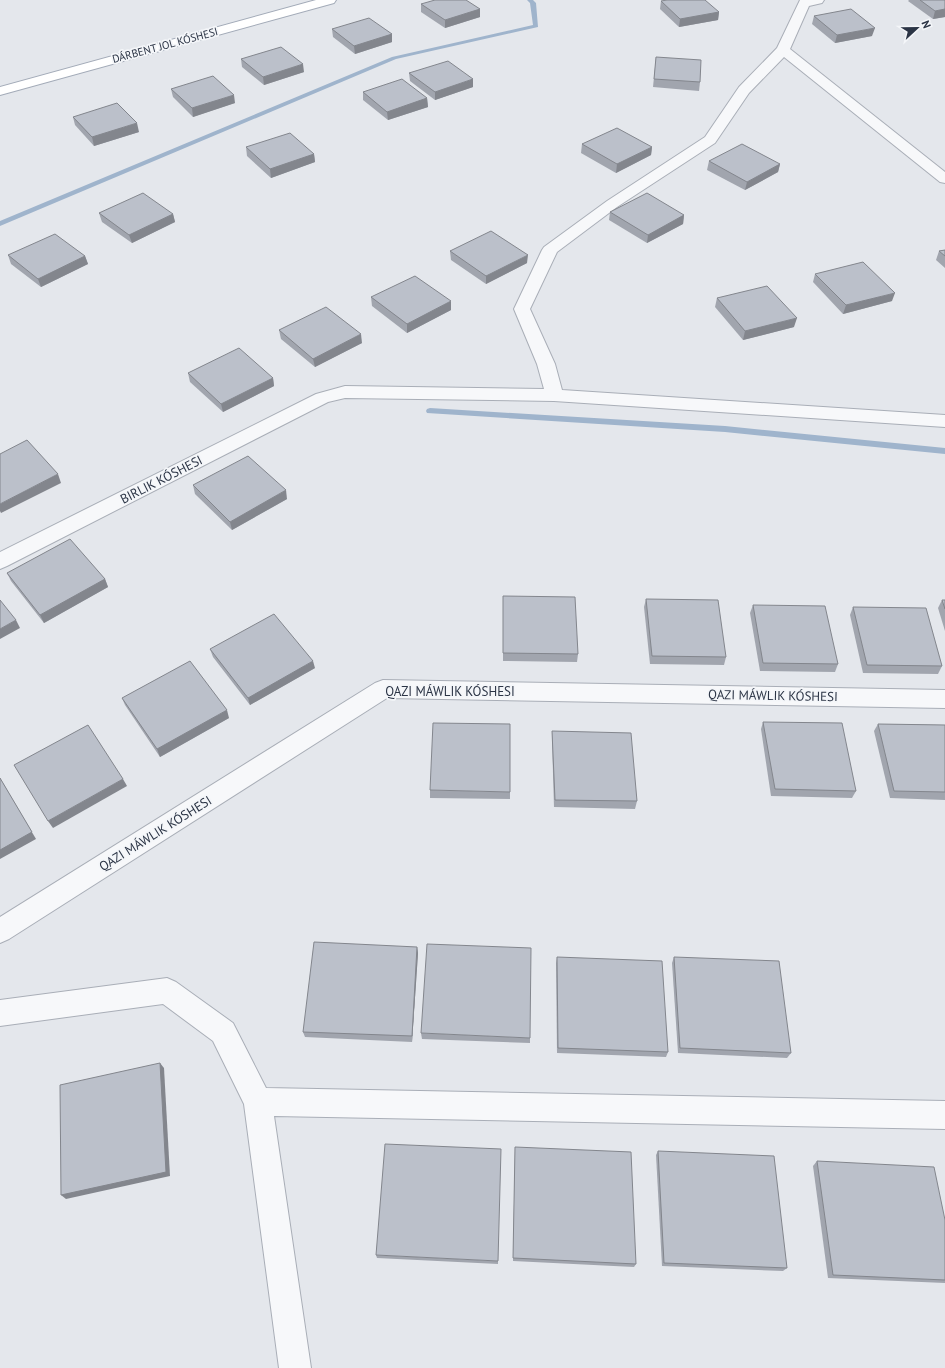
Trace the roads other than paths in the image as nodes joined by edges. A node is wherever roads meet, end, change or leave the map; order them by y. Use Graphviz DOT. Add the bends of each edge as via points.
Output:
graph roads {
  1 [pos="330,0"];
  2 [pos="818,0"];
  3 [pos="783,50"];
  4 [pos="0,90"];
  5 [pos="945,179"];
  6 [pos="554,395"];
  7 [pos="945,421"];
  8 [pos="0,561"];
  9 [pos="945,699"];
  10 [pos="0,931"];
  11 [pos="0,1013"];
  12 [pos="258,1102"];
  13 [pos="945,1115"];
  14 [pos="295,1368"];
  1 -- 4 [label="main road, DÁRBENT JOL KÓSHESI"];
  2 -- 3 [label="street" via="804,3"];
  3 -- 5 [label="street"];
  3 -- 6 [label="street" via="744,90 710,140 612,204 550,250 522,309 546,364"];
  6 -- 7 [label="street, BIRLIK KÓSHESI"];
  6 -- 8 [label="street, BIRLIK KÓSHESI" via="345,392 322,398"];
  9 -- 10 [label="street" via="383,689"];
  11 -- 12 [label="street" via="167,991 223,1032"];
  12 -- 13 [label="street"];
  12 -- 14 [label="street"];
}
